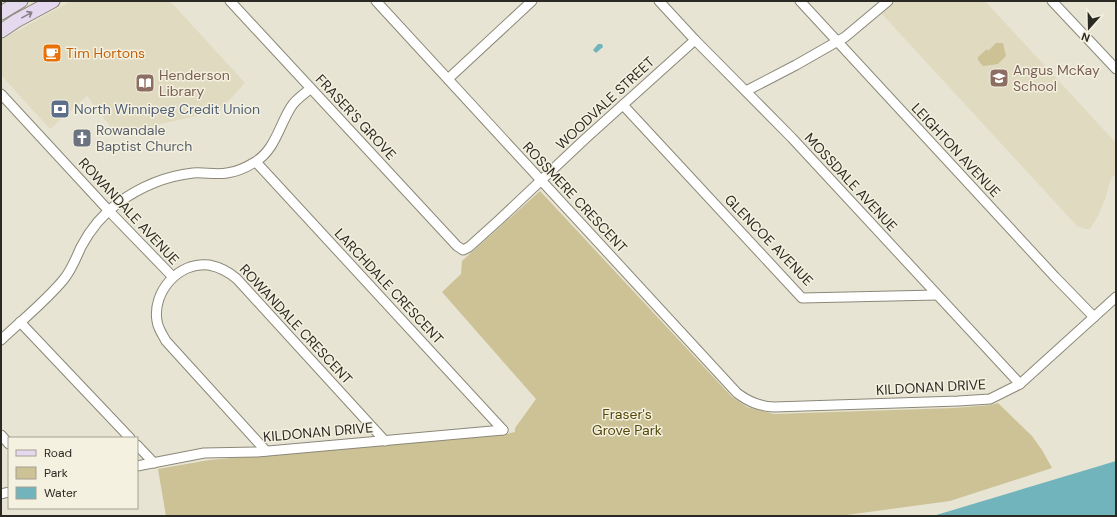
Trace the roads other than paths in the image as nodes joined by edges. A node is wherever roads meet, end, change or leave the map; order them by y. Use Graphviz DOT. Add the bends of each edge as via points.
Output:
graph roads {
  1 [pos="21,1"];
  2 [pos="53,1"];
  3 [pos="230,1"];
  4 [pos="376,1"];
  5 [pos="659,1"];
  6 [pos="800,1"];
  7 [pos="888,1"];
  8 [pos="1052,1"];
  9 [pos="526,3"];
  10 [pos="1,13"];
  11 [pos="1,31"];
  12 [pos="695,40"];
  13 [pos="837,42"];
  14 [pos="1116,69"];
  15 [pos="448,79"];
  16 [pos="310,89"];
  17 [pos="746,91"];
  18 [pos="1,94"];
  19 [pos="623,105"];
  20 [pos="256,162"];
  21 [pos="541,181"];
  22 [pos="109,211"];
  23 [pos="463,250"];
  24 [pos="173,277"];
  25 [pos="937,295"];
  26 [pos="1116,297"];
  27 [pos="1094,317"];
  28 [pos="20,322"];
  29 [pos="1,340"];
  30 [pos="1020,384"];
  31 [pos="759,406"];
  32 [pos="503,430"];
  33 [pos="1,435"];
  34 [pos="129,437"];
  35 [pos="385,441"];
  36 [pos="8,443"];
  37 [pos="138,447"];
  38 [pos="266,451"];
  39 [pos="154,463"];
  40 [pos="138,466"];
  1 -- 10 [label="main road"];
  11 -- 2 [label="main road, one-way"];
  3 -- 16 [label="street, FRASER'S GROVE"];
  4 -- 15 [label="street, ROSSMERE CRESCENT"];
  5 -- 12 [label="street, MOSSDALE AVENUE"];
  6 -- 13 [label="street, LEIGHTON AVENUE"];
  7 -- 13 [label="street"];
  8 -- 14 [label="street"];
  9 -- 15 [label="street"];
  12 -- 17 [label="street, MOSSDALE AVENUE"];
  12 -- 19 [label="street, WOODVALE STREET"];
  13 -- 17 [label="street"];
  13 -- 27 [label="street, LEIGHTON AVENUE"];
  15 -- 21 [label="street, ROSSMERE CRESCENT"];
  16 -- 20 [label="street" via="292,105 270,148"];
  16 -- 23 [label="street, FRASER'S GROVE"];
  17 -- 25 [label="street, MOSSDALE AVENUE"];
  18 -- 22 [label="street, ROWANDALE AVENUE"];
  19 -- 21 [label="street, WOODVALE STREET"];
  19 -- 25 [label="street, GLENCOE AVENUE" via="802,298"];
  20 -- 22 [label="street" via="227,173 194,173 166,179 144,187"];
  20 -- 32 [label="street, LARCHDALE CRESCENT"];
  21 -- 23 [label="street, WOODVALE STREET"];
  21 -- 31 [label="street, ROSSMERE CRESCENT" via="737,394"];
  22 -- 24 [label="street, ROWANDALE AVENUE"];
  22 -- 28 [label="street" via="90,232 71,269 56,289"];
  24 -- 35 [label="street, ROWANDALE CRESCENT" via="188,268 202,265 219,268 231,274"];
  24 -- 38 [label="street, ROWANDALE CRESCENT" via="162,291 158,303 157,321 162,334"];
  25 -- 30 [label="street, MOSSDALE AVENUE"];
  26 -- 27 [label="street, KILDONAN DRIVE"];
  27 -- 30 [label="street, KILDONAN DRIVE"];
  28 -- 29 [label="street"];
  28 -- 34 [label="street"];
  30 -- 31 [label="street, KILDONAN DRIVE" via="990,399 774,408"];
  32 -- 35 [label="street, KILDONAN DRIVE"];
  33 -- 36 [label="street"];
  35 -- 38 [label="street, KILDONAN DRIVE"];
  37 -- 39 [label="street"];
  38 -- 39 [label="street, KILDONAN DRIVE" via="204,453"];
  39 -- 40 [label="street, KILDONAN DRIVE"];
}
